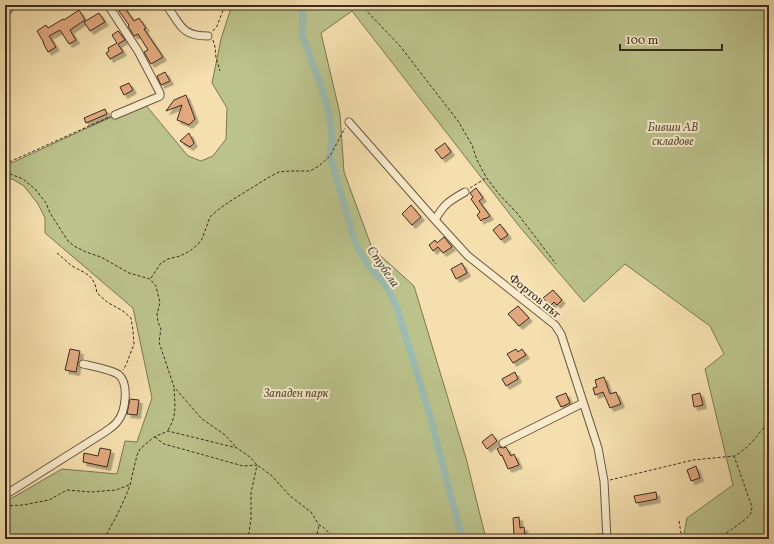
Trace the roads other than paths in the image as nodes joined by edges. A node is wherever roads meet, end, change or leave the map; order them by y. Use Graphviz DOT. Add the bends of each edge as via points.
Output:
graph roads {
  1 [pos="11,5"];
  2 [pos="108,5"];
  3 [pos="166,5"];
  4 [pos="5,12"];
  5 [pos="208,36"];
  6 [pos="115,115"];
  7 [pos="349,122"];
  8 [pos="465,192"];
  9 [pos="435,220"];
  10 [pos="83,364"];
  11 [pos="583,403"];
  12 [pos="503,443"];
  13 [pos="5,495"];
  14 [pos="607,538"];
  15 [pos="593,539"];
  1 -- 4 [label="street"];
  2 -- 6 [label="street" via="141,56 160,93 158,97"];
  3 -- 5 [label="street" via="186,32"];
  7 -- 9 [label="street, Фортов път"];
  8 -- 9 [label="street" via="446,203"];
  9 -- 11 [label="street, Фортов път" via="468,256 555,325 561,334"];
  10 -- 13 [label="street" via="119,375 126,396 124,410 117,422"];
  11 -- 12 [label="street"];
  11 -- 14 [label="street, Фортов път" via="598,448 604,481"];
  14 -- 15 [label="street"];
}
